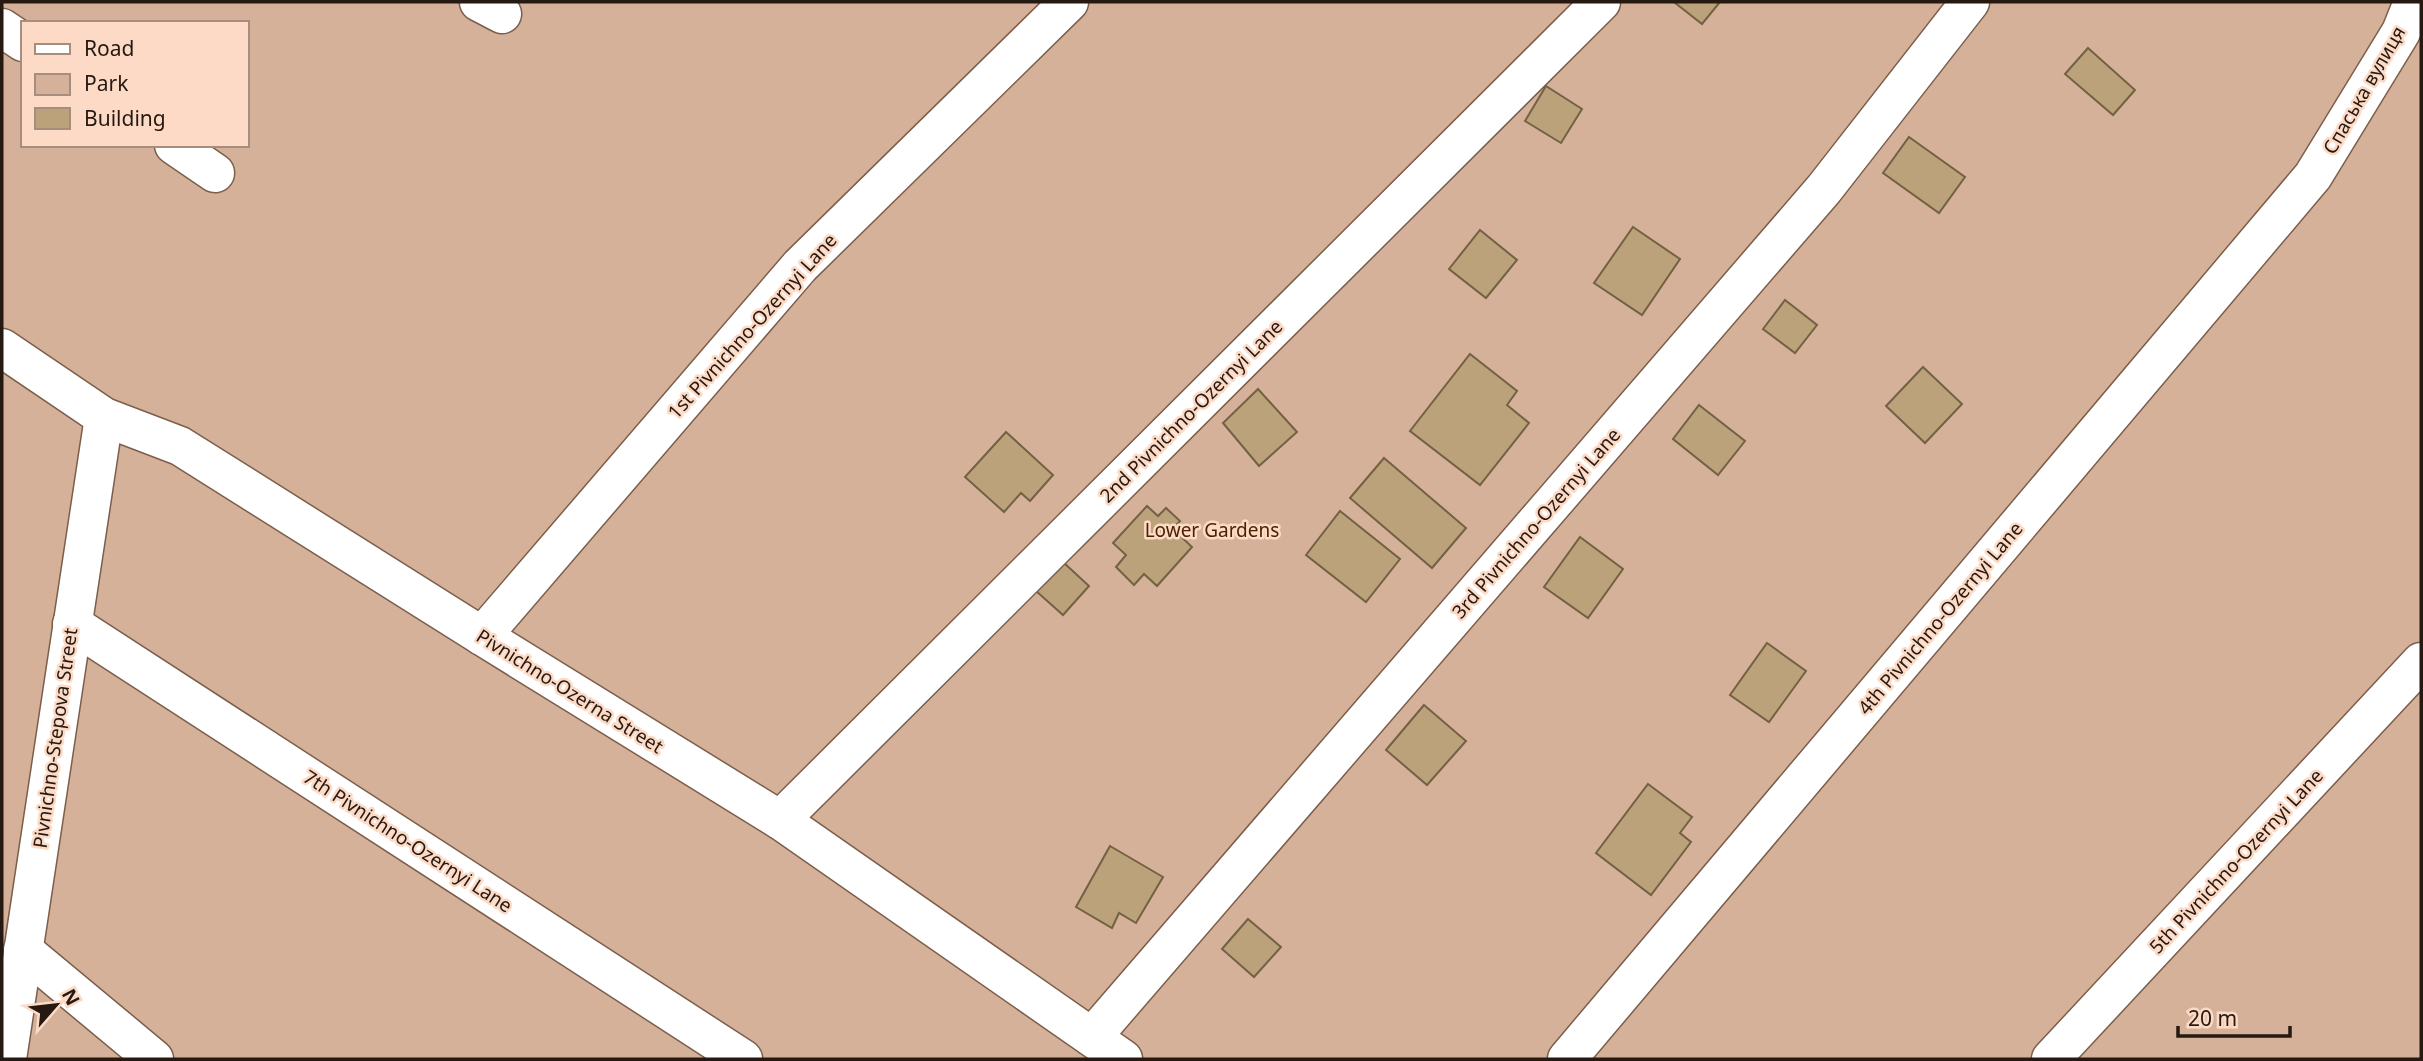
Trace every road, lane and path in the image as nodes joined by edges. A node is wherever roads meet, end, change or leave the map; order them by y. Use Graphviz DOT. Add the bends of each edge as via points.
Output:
graph roads {
  1 [pos="1069,2"];
  2 [pos="1601,2"];
  3 [pos="1970,2"];
  4 [pos="2413,2"];
  5 [pos="2,28"];
  6 [pos="21,41"];
  7 [pos="177,147"];
  8 [pos="215,173"];
  9 [pos="2313,176"];
  10 [pos="2,348"];
  11 [pos="104,417"];
  12 [pos="72,624"];
  13 [pos="482,636"];
  14 [pos="2421,662"];
  15 [pos="780,820"];
  16 [pos="23,950"];
  17 [pos="1093,1037"];
  18 [pos="7,1059"];
  19 [pos="154,1059"];
  20 [pos="743,1059"];
  21 [pos="1124,1059"];
  22 [pos="1567,1059"];
  23 [pos="2051,1059"];
  1 -- 13 [label="street, 1st Pivnichno-Ozernyi Lane" via="800,267"];
  2 -- 15 [label="street, 2nd Pivnichno-Ozernyi Lane"];
  3 -- 17 [label="street, 3rd Pivnichno-Ozernyi Lane" via="1824,189"];
  4 -- 9 [label="street, Спаська вулиця" via="2401,32"];
  5 -- 6 [label="street"];
  7 -- 8 [label="street"];
  9 -- 22 [label="street, 4th Pivnichno-Ozernyi Lane"];
  10 -- 11 [label="street, Pivnichno-Ozerna Street"];
  11 -- 12 [label="street, Pivnichno-Stepova Street"];
  11 -- 13 [label="street, Pivnichno-Ozerna Street" via="180,446"];
  12 -- 16 [label="street, Pivnichno-Stepova Street"];
  12 -- 20 [label="street, 7th Pivnichno-Ozernyi Lane"];
  13 -- 15 [label="street, Pivnichno-Ozerna Street"];
  14 -- 23 [label="street, 5th Pivnichno-Ozernyi Lane"];
  15 -- 17 [label="street, Pivnichno-Ozerna Street"];
  16 -- 18 [label="street, Pivnichno-Stepova Street"];
  16 -- 19 [label="street"];
  17 -- 21 [label="street, Pivnichno-Ozerna Street"];
}
